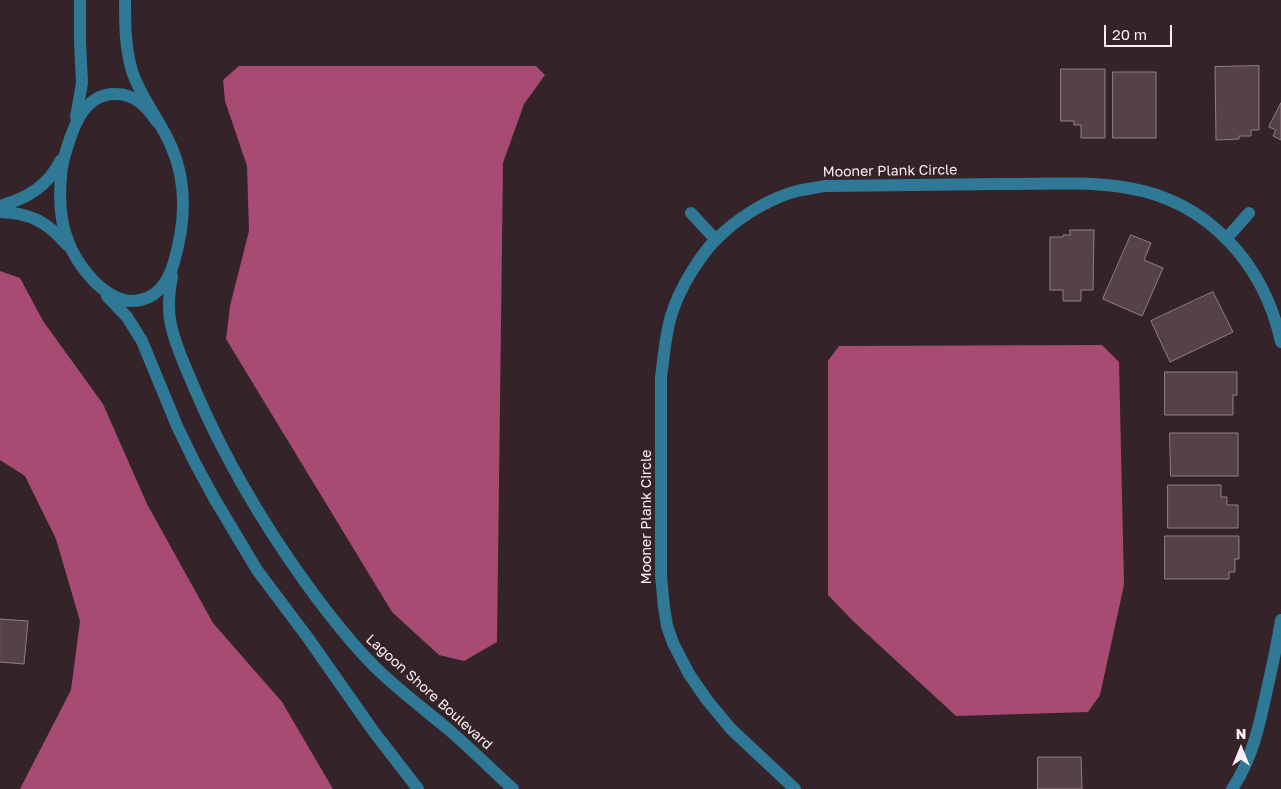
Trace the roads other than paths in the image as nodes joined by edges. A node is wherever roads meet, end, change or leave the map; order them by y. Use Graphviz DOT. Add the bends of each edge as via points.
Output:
graph roads {
  1 [pos="80,0"];
  2 [pos="125,0"];
  3 [pos="158,122"];
  4 [pos="72,130"];
  5 [pos="68,146"];
  6 [pos="0,206"];
  7 [pos="0,212"];
  8 [pos="691,213"];
  9 [pos="1249,213"];
  10 [pos="1226,239"];
  11 [pos="716,240"];
  12 [pos="73,252"];
  13 [pos="173,266"];
  14 [pos="97,285"];
  15 [pos="1281,342"];
  16 [pos="1281,620"];
  17 [pos="418,789"];
  18 [pos="513,789"];
  19 [pos="795,789"];
  20 [pos="1232,789"];
  1 -- 4 [label="street" via="82,83"];
  2 -- 3 [label="street" via="128,55 140,90"];
  3 -- 4 [label="street" via="141,103 127,96 110,94 96,98 88,105"];
  3 -- 13 [label="street" via="172,147 184,200"];
  4 -- 5 [label="street"];
  5 -- 6 [label="street" via="55,170 38,188"];
  5 -- 12 [label="street" via="61,176 61,206 67,239"];
  7 -- 12 [label="street" via="28,216 43,223 56,232"];
  8 -- 11 [label="street"];
  9 -- 10 [label="street"];
  10 -- 11 [label="street, Mooner Plank Circle" via="1188,208 1160,195 1127,188 1044,184 824,186 776,199 751,212"];
  10 -- 15 [label="street, Mooner Plank Circle" via="1253,272 1266,296"];
  11 -- 19 [label="street, Mooner Plank Circle" via="684,285 671,315 665,345 661,377 661,576 664,607 673,643 707,700 731,729"];
  12 -- 14 [label="street"];
  13 -- 14 [label="street" via="158,293 145,299 119,298"];
  13 -- 18 [label="street, Lagoon Shore Boulevard" via="169,312 174,337 204,411 263,521 318,601 374,667"];
  14 -- 17 [label="street" via="136,330 194,461 257,570"];
  16 -- 20 [label="street" via="1255,741"];
}
